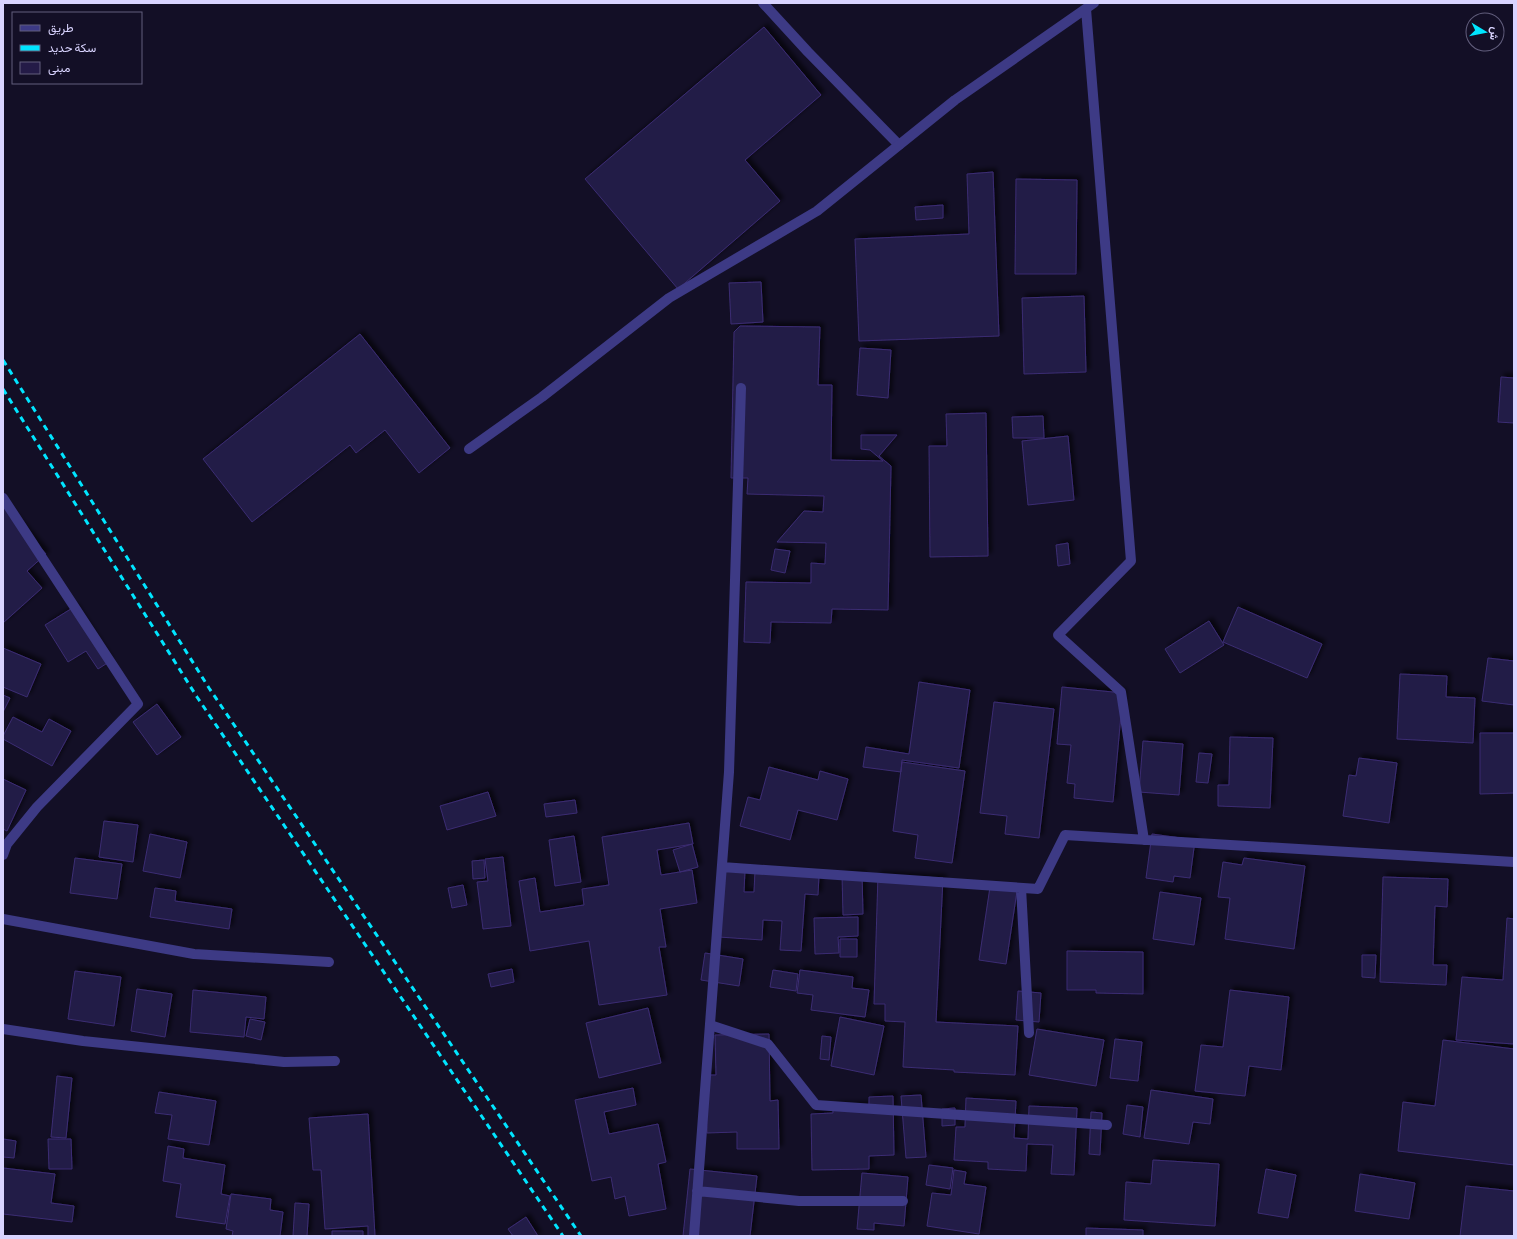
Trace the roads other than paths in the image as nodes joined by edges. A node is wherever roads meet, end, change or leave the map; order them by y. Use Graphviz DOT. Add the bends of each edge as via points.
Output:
graph roads {
  1 [pos="763,3"];
  2 [pos="1094,3"];
  3 [pos="1086,9"];
  4 [pos="899,145"];
  5 [pos="741,388"];
  6 [pos="469,449"];
  7 [pos="3,498"];
  8 [pos="1144,840"];
  9 [pos="3,855"];
  10 [pos="1514,862"];
  11 [pos="722,867"];
  12 [pos="1021,888"];
  13 [pos="3,919"];
  14 [pos="329,962"];
  15 [pos="710,1025"];
  16 [pos="3,1029"];
  17 [pos="1029,1033"];
  18 [pos="335,1061"];
  19 [pos="1108,1125"];
  20 [pos="697,1191"];
  21 [pos="903,1201"];
  22 [pos="694,1236"];
  1 -- 4 [label="street"];
  2 -- 3 [label="street"];
  3 -- 4 [label="street" via="954,100"];
  3 -- 8 [label="street" via="1131,561 1058,635 1121,692"];
  4 -- 6 [label="street" via="817,211 669,298 542,397"];
  5 -- 11 [label="street" via="729,772"];
  7 -- 9 [label="street" via="138,704 37,807 6,844"];
  8 -- 10 [label="street"];
  8 -- 12 [label="street" via="1065,835 1038,889"];
  11 -- 12 [label="street"];
  11 -- 15 [label="street"];
  12 -- 17 [label="street"];
  13 -- 14 [label="street" via="194,954"];
  15 -- 19 [label="street" via="768,1044 816,1105"];
  15 -- 20 [label="street"];
  16 -- 18 [label="street" via="83,1041 284,1062"];
  20 -- 21 [label="street" via="799,1201"];
  20 -- 22 [label="street"];
}
